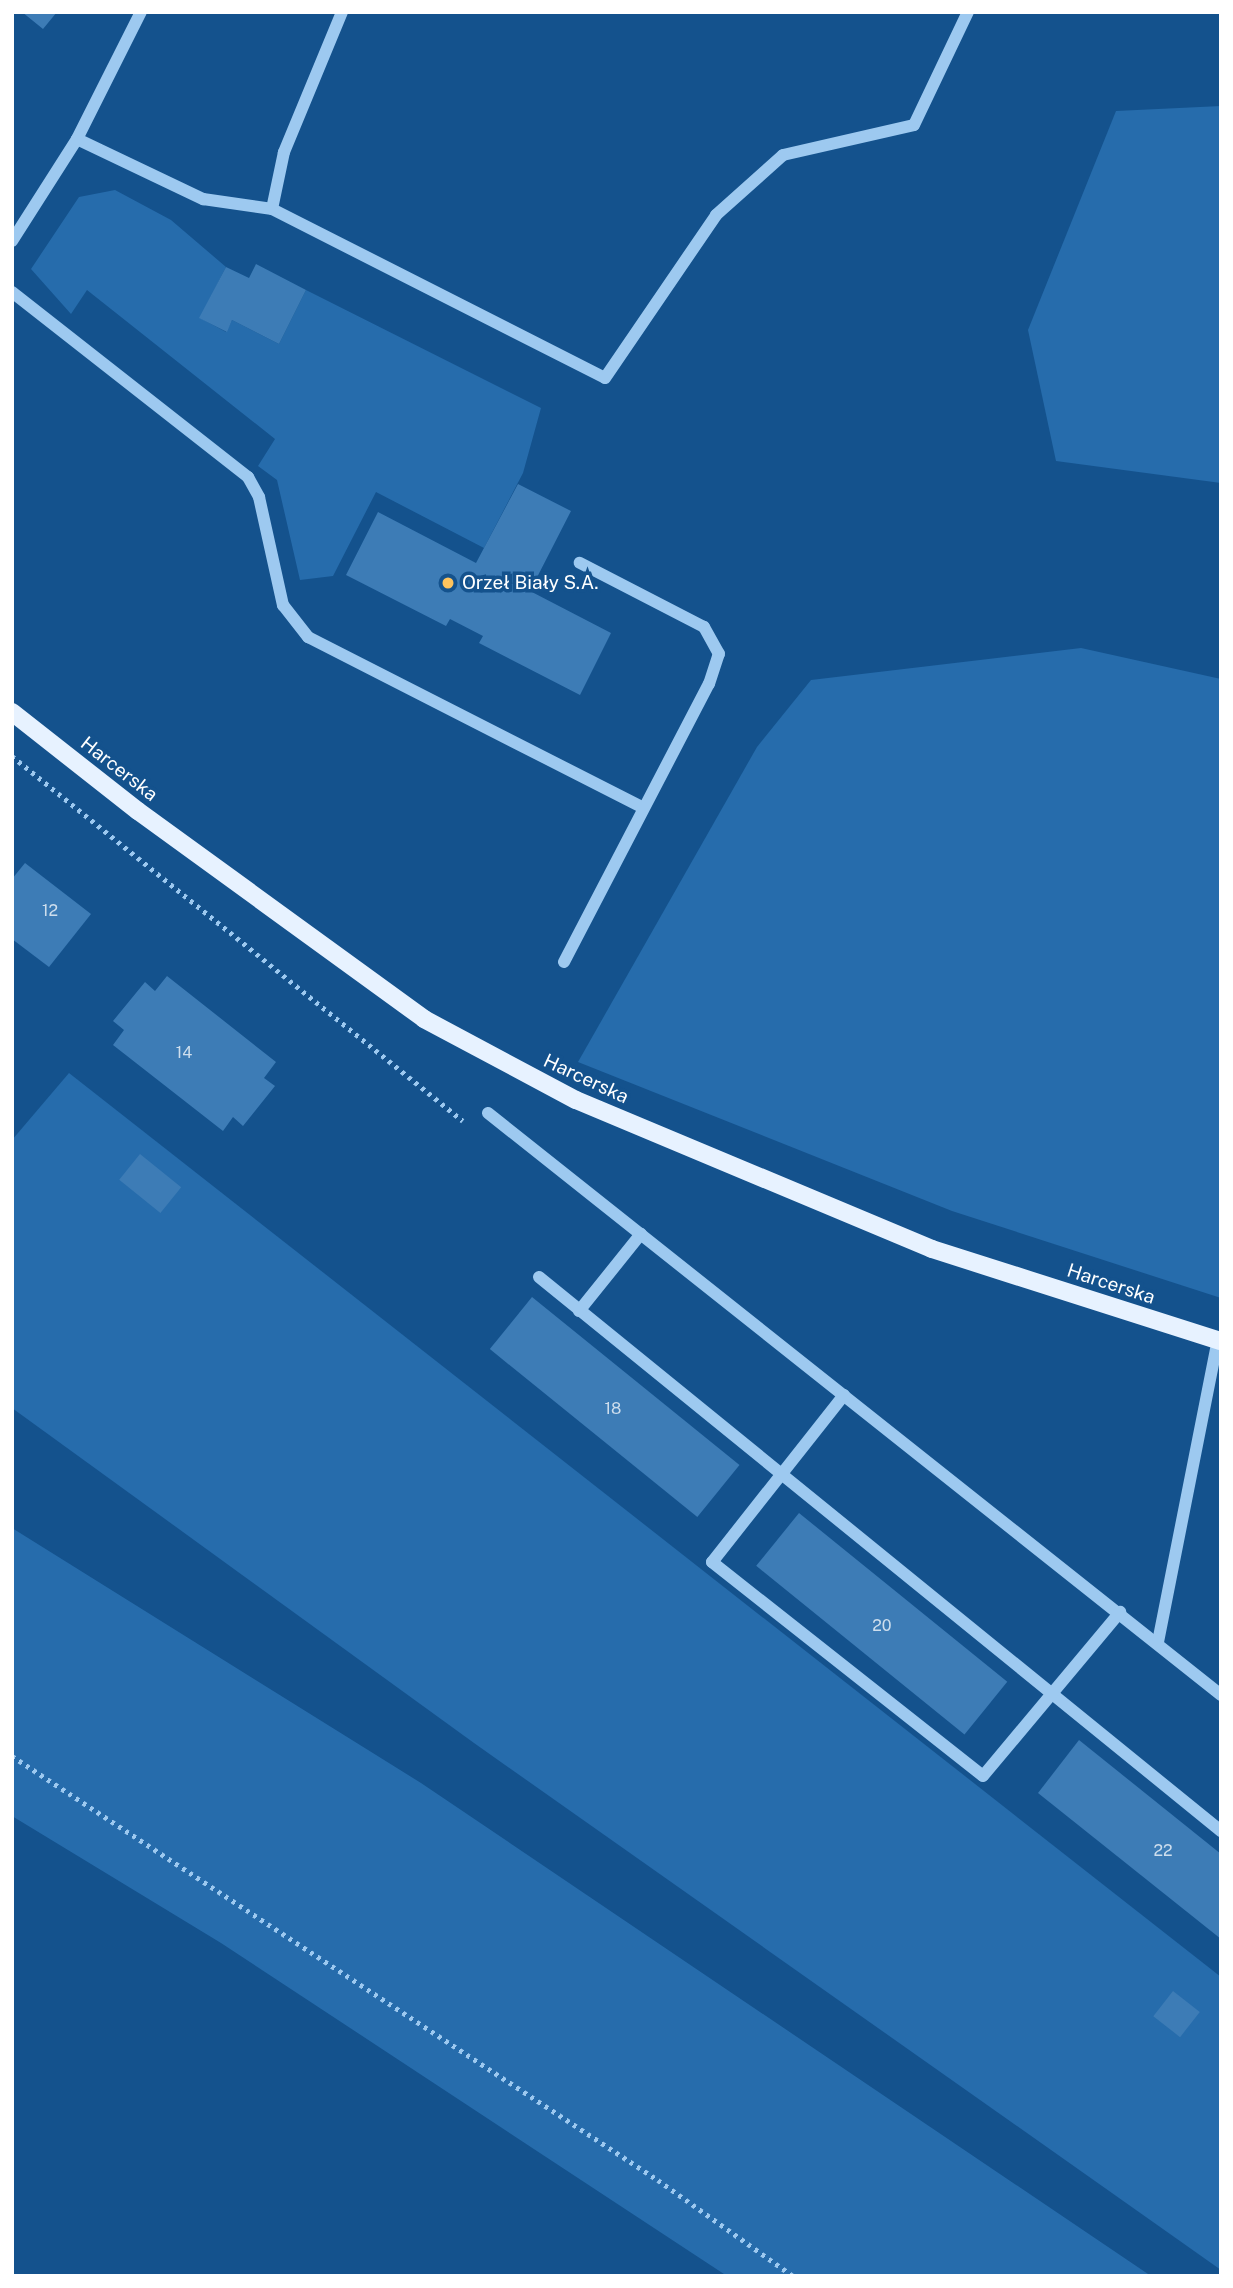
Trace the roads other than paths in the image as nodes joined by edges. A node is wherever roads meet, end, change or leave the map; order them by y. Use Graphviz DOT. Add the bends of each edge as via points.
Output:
graph roads {
  1 [pos="141,12"];
  2 [pos="342,12"];
  3 [pos="968,12"];
  4 [pos="77,139"];
  5 [pos="272,209"];
  6 [pos="12,241"];
  7 [pos="12,292"];
  8 [pos="580,563"];
  9 [pos="12,712"];
  10 [pos="643,808"];
  11 [pos="565,962"];
  12 [pos="488,1113"];
  13 [pos="641,1234"];
  14 [pos="539,1277"];
  15 [pos="579,1311"];
  16 [pos="1219,1341"];
  17 [pos="844,1395"];
  18 [pos="779,1474"];
  19 [pos="1120,1612"];
  20 [pos="1158,1642"];
  21 [pos="1051,1694"];
  22 [pos="1221,1695"];
  23 [pos="1221,1831"];
  1 -- 4 [label="street"];
  2 -- 5 [label="street" via="284,152"];
  3 -- 5 [label="street" via="914,125 783,155 716,215 605,378"];
  4 -- 5 [label="street" via="203,198"];
  4 -- 6 [label="street"];
  7 -- 10 [label="street" via="248,477 259,497 283,605 308,637"];
  8 -- 10 [label="street" via="704,627 719,654 709,684"];
  9 -- 16 [label="main road, Harcerska" via="138,811 424,1019 576,1100 932,1249"];
  10 -- 11 [label="street"];
  12 -- 13 [label="street"];
  13 -- 15 [label="street"];
  13 -- 17 [label="street"];
  14 -- 15 [label="street"];
  15 -- 18 [label="street"];
  16 -- 20 [label="street"];
  17 -- 18 [label="street"];
  17 -- 19 [label="street"];
  18 -- 21 [label="street"];
  18 -- 21 [label="street" via="712,1562 983,1776"];
  19 -- 20 [label="street"];
  19 -- 21 [label="street"];
  20 -- 22 [label="street"];
  21 -- 23 [label="street"];
}
